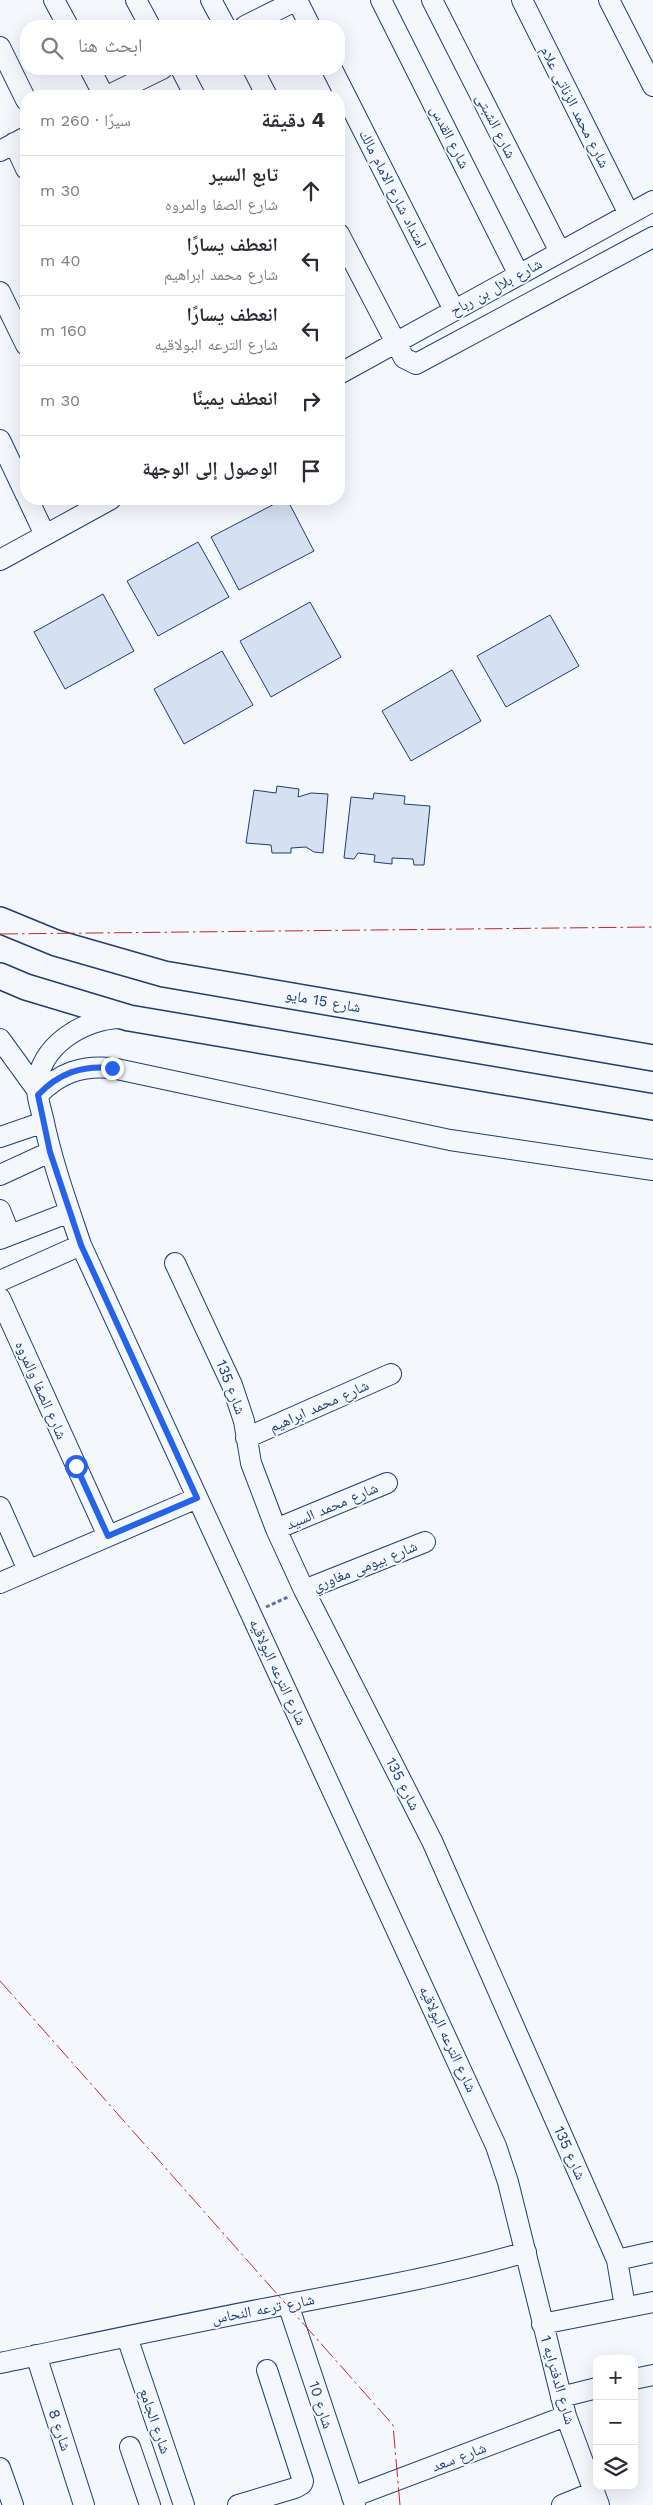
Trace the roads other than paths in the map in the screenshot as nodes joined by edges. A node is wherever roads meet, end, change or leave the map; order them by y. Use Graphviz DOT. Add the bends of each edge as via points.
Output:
graph roads {
  1 [pos="54,0"];
  2 [pos="136,0"];
  3 [pos="211,0"];
  4 [pos="381,0"];
  5 [pos="432,0"];
  6 [pos="522,0"];
  7 [pos="609,0"];
  8 [pos="294,1"];
  9 [pos="65,20"];
  10 [pos="147,20"];
  11 [pos="222,20"];
  12 [pos="257,20"];
  13 [pos="306,20"];
  14 [pos="0,47"];
  15 [pos="94,75"];
  16 [pos="150,75"];
  17 [pos="184,75"];
  18 [pos="256,75"];
  19 [pos="335,75"];
  20 [pos="653,86"];
  21 [pos="21,90"];
  22 [pos="102,90"];
  23 [pos="118,90"];
  24 [pos="192,90"];
  25 [pos="264,90"];
  26 [pos="343,90"];
  27 [pos="345,95"];
  28 [pos="13,144"];
  29 [pos="20,157"];
  30 [pos="653,201"];
  31 [pos="629,214"];
  32 [pos="653,237"];
  33 [pos="345,246"];
  34 [pos="560,252"];
  35 [pos="519,275"];
  36 [pos="0,292"];
  37 [pos="454,310"];
  38 [pos="20,332"];
  39 [pos="395,343"];
  40 [pos="345,371"];
  41 [pos="0,440"];
  42 [pos="20,482"];
  43 [pos="31,505"];
  44 [pos="97,505"];
  45 [pos="45,535"];
  46 [pos="0,560"];
  47 [pos="0,920"];
  48 [pos="0,976"];
  49 [pos="130,1018"];
  50 [pos="0,1039"];
  51 [pos="653,1058"];
  52 [pos="38,1092"];
  53 [pos="653,1107"];
  54 [pos="44,1122"];
  55 [pos="0,1137"];
  56 [pos="50,1152"];
  57 [pos="653,1170"];
  58 [pos="0,1175"];
  59 [pos="0,1210"];
  60 [pos="70,1212"];
  61 [pos="5,1237"];
  62 [pos="81,1245"];
  63 [pos="176,1263"];
  64 [pos="0,1280"];
  65 [pos="0,1298"];
  66 [pos="392,1374"];
  67 [pos="246,1438"];
  68 [pos="387,1483"];
  69 [pos="197,1498"];
  70 [pos="0,1507"];
  71 [pos="276,1529"];
  72 [pos="108,1536"];
  73 [pos="425,1542"];
  74 [pos="28,1570"];
  75 [pos="0,1583"];
  76 [pos="304,1590"];
  77 [pos="526,2252"];
  78 [pos="653,2252"];
  79 [pos="621,2284"];
  80 [pos="653,2302"];
  81 [pos="288,2304"];
  82 [pos="542,2324"];
  83 [pos="127,2337"];
  84 [pos="36,2356"];
  85 [pos="0,2363"];
  86 [pos="267,2370"];
  87 [pos="653,2374"];
  88 [pos="638,2378"];
  89 [pos="593,2389"];
  90 [pos="561,2397"];
  91 [pos="566,2416"];
  92 [pos="130,2447"];
  93 [pos="0,2468"];
  94 [pos="596,2499"];
  95 [pos="353,2501"];
  96 [pos="13,2505"];
  97 [pos="84,2505"];
  98 [pos="150,2505"];
  99 [pos="184,2505"];
  100 [pos="238,2505"];
  101 [pos="562,2505"];
  1 -- 9 [label="street"];
  2 -- 10 [label="street"];
  3 -- 11 [label="street"];
  4 -- 35 [label="street, شارع القدس"];
  5 -- 34 [label="street, شارع الشبتى"];
  6 -- 31 [label="street, شارع محمد الزناتى علام"];
  7 -- 20 [label="street"];
  8 -- 12 [label="street"];
  8 -- 13 [label="street"];
  14 -- 21 [label="street"];
  15 -- 22 [label="street"];
  16 -- 23 [label="street"];
  17 -- 24 [label="street"];
  18 -- 25 [label="street"];
  19 -- 26 [label="street, امتداد شارع الامام مالك"];
  27 -- 37 [label="street, امتداد شارع الامام مالك"];
  28 -- 29 [label="street"];
  30 -- 31 [label="street, شارع بلال بن رباح"];
  31 -- 34 [label="street, شارع بلال بن رباح"];
  32 -- 39 [label="street" via="420,363 407,362"];
  33 -- 39 [label="street"];
  34 -- 35 [label="street, شارع بلال بن رباح"];
  35 -- 37 [label="street, شارع بلال بن رباح"];
  36 -- 38 [label="street"];
  37 -- 39 [label="street, شارع بلال بن رباح"];
  39 -- 40 [label="street, شارع بلال بن رباح"];
  41 -- 42 [label="street"];
  43 -- 45 [label="street"];
  44 -- 45 [label="street"];
  45 -- 46 [label="street"];
  47 -- 51 [label="main road, شارع 15 مايو" via="56,944 164,974"];
  48 -- 49 [label="main road"];
  49 -- 52 [label="street, شارع الترعه البولاقيه" via="97,1021 68,1035 45,1059 39,1074"];
  49 -- 53 [label="main road"];
  50 -- 52 [label="street, شارع الترعه البولاقيه"];
  52 -- 54 [label="street, شارع الترعه البولاقيه"];
  52 -- 57 [label="street" via="71,1071 84,1067 112,1068 416,1134"];
  54 -- 55 [label="street"];
  54 -- 56 [label="street, شارع الترعه البولاقيه"];
  56 -- 58 [label="street"];
  56 -- 60 [label="street, شارع الترعه البولاقيه"];
  59 -- 61 [label="street"];
  60 -- 61 [label="street"];
  60 -- 62 [label="street, شارع الترعه البولاقيه"];
  62 -- 64 [label="street"];
  62 -- 69 [label="street, شارع الترعه البولاقيه"];
  63 -- 67 [label="street, شارع 135" via="232,1385"];
  65 -- 72 [label="street, شارع الصفا والمروه"];
  66 -- 67 [label="street, شارع محمد ابراهيم"];
  67 -- 71 [label="street, شارع 135" via="251,1463"];
  68 -- 71 [label="street, شارع محمد السيد"];
  69 -- 72 [label="street"];
  69 -- 77 [label="street, شارع الترعه البولاقيه" via="481,2110 508,2182"];
  70 -- 74 [label="street"];
  71 -- 76 [label="street, شارع 135"];
  72 -- 74 [label="street"];
  73 -- 76 [label="street, شارع بيومى مغاوري"];
  74 -- 75 [label="street"];
  76 -- 79 [label="street, شارع 135" via="448,1876"];
  77 -- 81 [label="street, شارع ترعه النحاس" via="408,2282"];
  77 -- 82 [label="street, شارع الدفترايه 1"];
  78 -- 79 [label="street"];
  79 -- 80 [label="street"];
  79 -- 82 [label="street"];
  81 -- 83 [label="street, شارع ترعه النحاس"];
  81 -- 95 [label="street, شارع 10"];
  82 -- 90 [label="street, شارع الدفترايه 1"];
  83 -- 84 [label="street, شارع ترعه النحاس"];
  83 -- 99 [label="street, شارع الجامع"];
  84 -- 85 [label="street, شارع ترعه النحاس"];
  84 -- 97 [label="street, شارع 8"];
  86 -- 100 [label="street" via="303,2481 296,2488"];
  87 -- 88 [label="street"];
  89 -- 90 [label="street"];
  90 -- 91 [label="street, شارع الدفترايه 1"];
  91 -- 94 [label="street, شارع الدفترايه 1"];
  91 -- 95 [label="street, شارع سعد"];
  92 -- 98 [label="street"];
  93 -- 96 [label="street"];
  94 -- 101 [label="street"];
}
